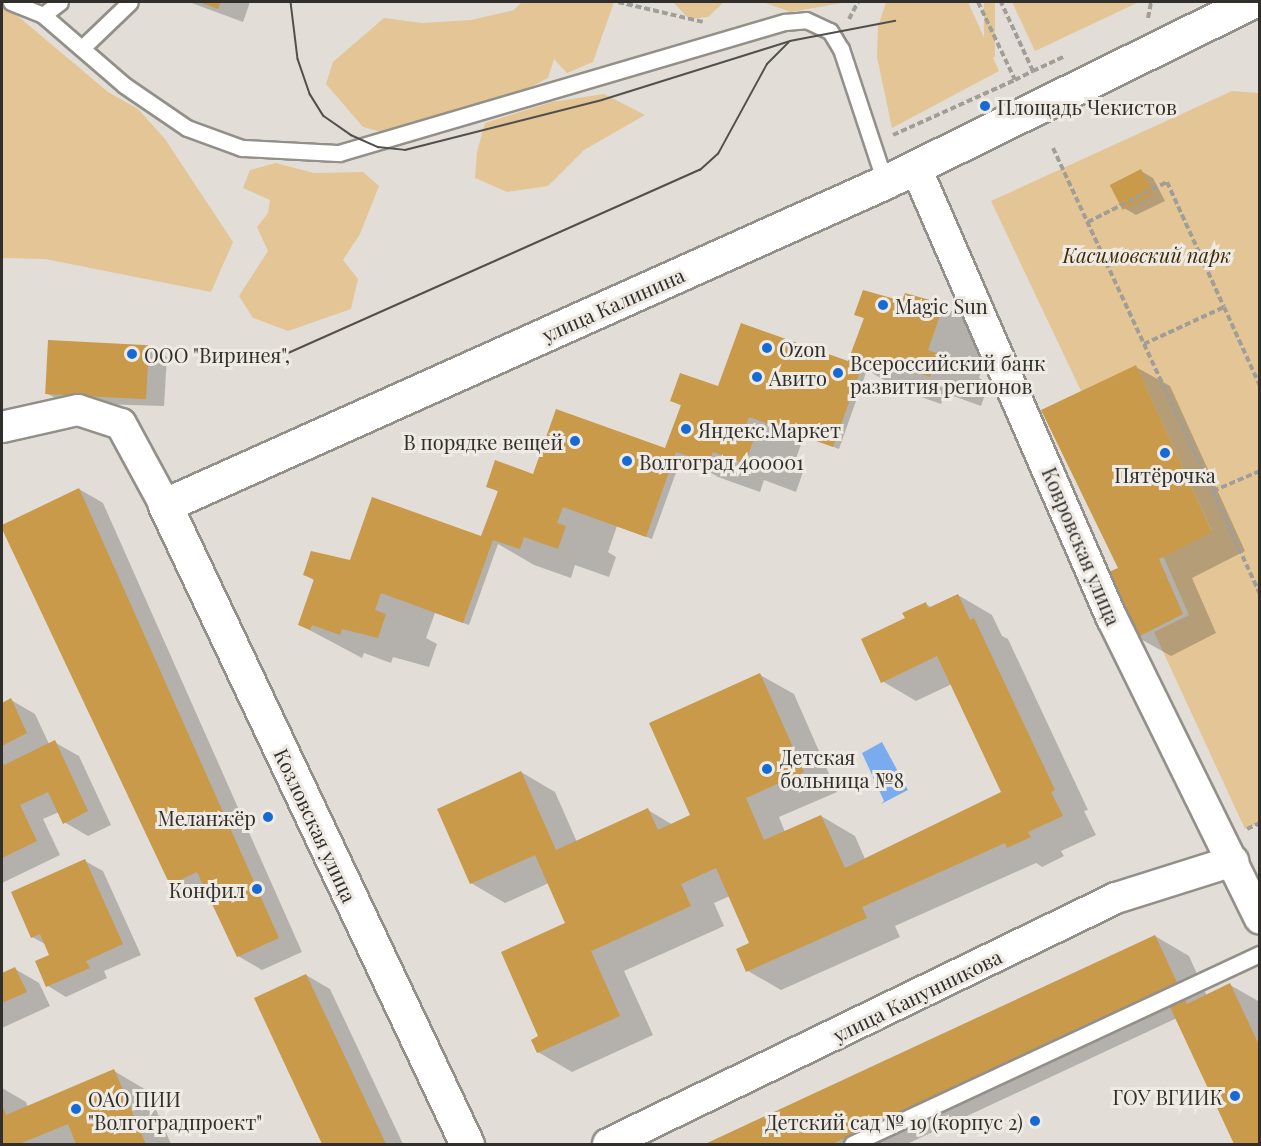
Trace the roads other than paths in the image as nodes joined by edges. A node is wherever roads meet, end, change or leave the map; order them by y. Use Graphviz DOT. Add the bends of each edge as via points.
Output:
graph roads {
  1 [pos="11,2"];
  2 [pos="60,2"];
  3 [pos="130,2"];
  4 [pos="1251,2"];
  5 [pos="43,15"];
  6 [pos="82,48"];
  7 [pos="916,168"];
  8 [pos="885,182"];
  9 [pos="2,427"];
  10 [pos="165,505"];
  11 [pos="1233,861"];
  12 [pos="1260,920"];
  13 [pos="1260,954"];
  14 [pos="467,1144"];
  15 [pos="608,1144"];
  16 [pos="852,1144"];
  1 -- 5 [label="lane"];
  2 -- 5 [label="lane"];
  3 -- 6 [label="lane"];
  4 -- 7 [label="street, улица Калинина"];
  5 -- 6 [label="lane"];
  6 -- 8 [label="lane" via="124,85 187,128 242,148 339,153 785,22 806,20 830,31 842,50"];
  7 -- 8 [label="street, улица Калинина"];
  7 -- 11 [label="street, Ковровская улица" via="1112,618"];
  8 -- 10 [label="street, улица Калинина"];
  9 -- 10 [label="street" via="78,410 122,424"];
  10 -- 14 [label="street, Козловская улица"];
  11 -- 12 [label="street, Ковровская улица"];
  11 -- 15 [label="street, улица Канунникова" via="1116,898"];
  13 -- 16 [label="lane"];
}
